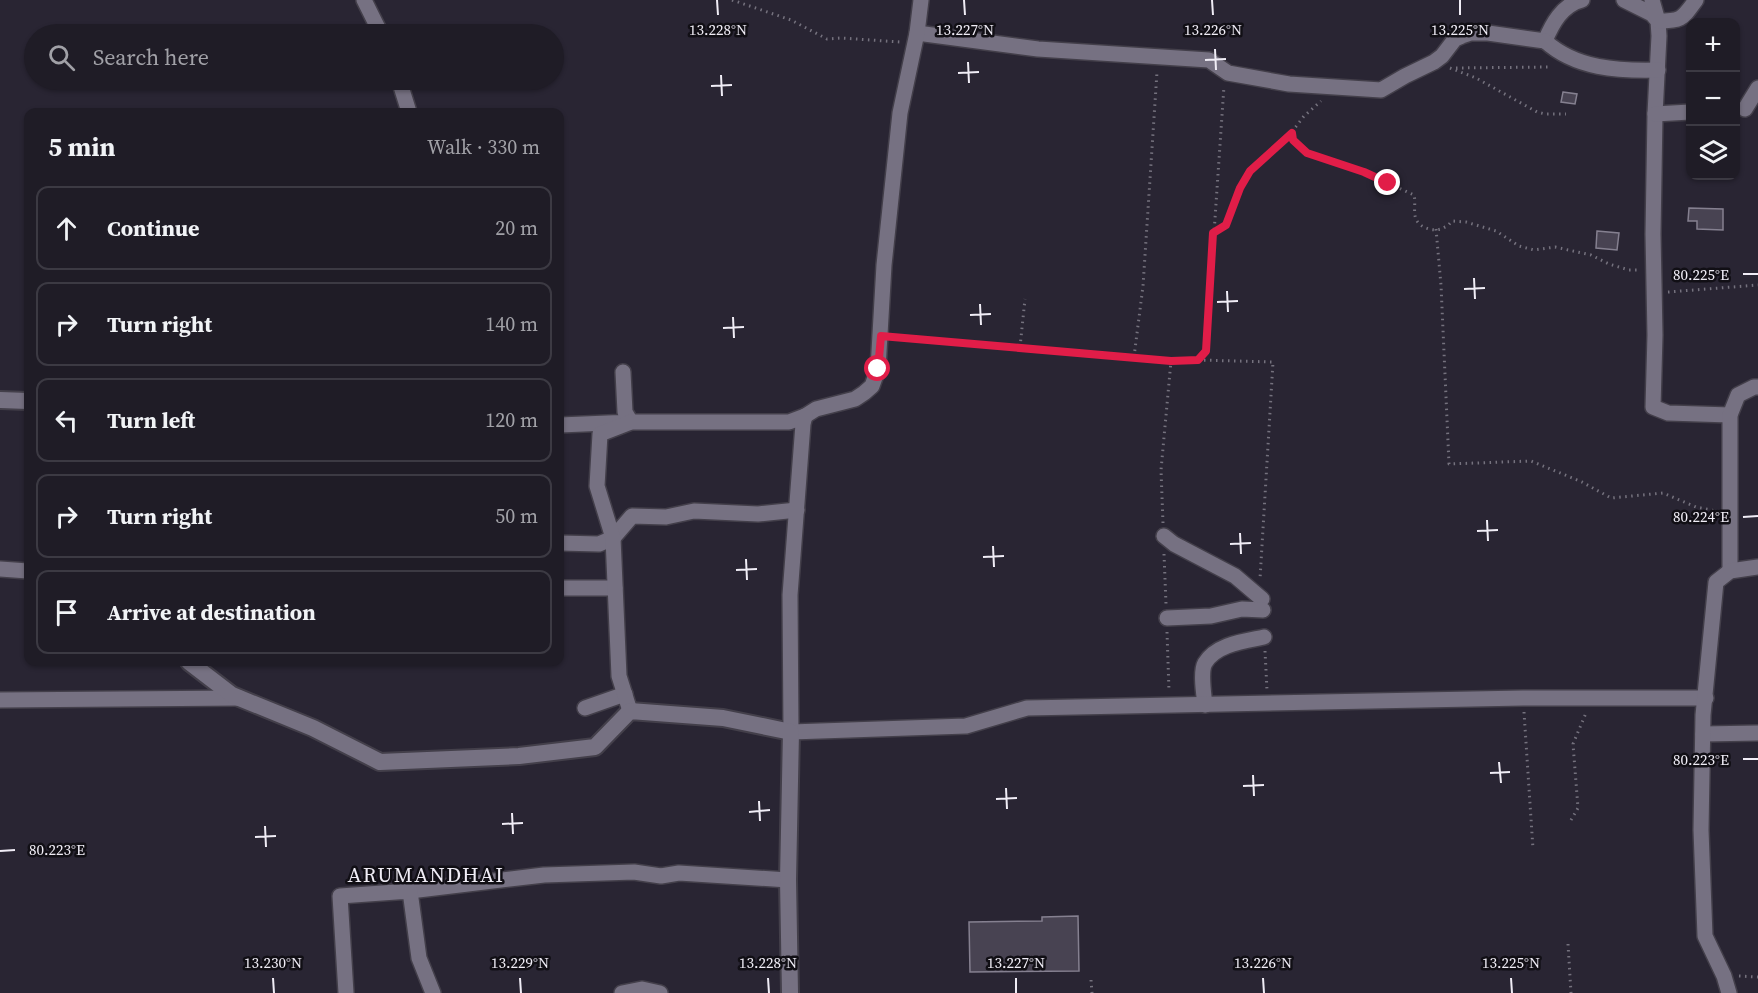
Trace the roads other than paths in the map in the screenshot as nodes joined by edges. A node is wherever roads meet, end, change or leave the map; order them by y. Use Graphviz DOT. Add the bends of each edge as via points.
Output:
graph roads {
  1 [pos="364,0"];
  2 [pos="921,0"];
  3 [pos="1582,0"];
  4 [pos="1624,0"];
  5 [pos="1652,0"];
  6 [pos="1696,0"];
  7 [pos="1658,21"];
  8 [pos="376,24"];
  9 [pos="917,33"];
  10 [pos="1545,41"];
  11 [pos="1658,70"];
  12 [pos="1758,88"];
  13 [pos="402,90"];
  14 [pos="409,108"];
  15 [pos="1746,110"];
  16 [pos="1686,112"];
  17 [pos="1655,114"];
  18 [pos="623,372"];
  19 [pos="1758,387"];
  20 [pos="0,400"];
  21 [pos="24,401"];
  22 [pos="1730,415"];
  23 [pos="805,416"];
  24 [pos="631,422"];
  25 [pos="564,425"];
  26 [pos="796,510"];
  27 [pos="1164,536"];
  28 [pos="613,538"];
  29 [pos="564,543"];
  30 [pos="1758,567"];
  31 [pos="0,569"];
  32 [pos="24,571"];
  33 [pos="1730,572"];
  34 [pos="564,588"];
  35 [pos="615,588"];
  36 [pos="1167,618"];
  37 [pos="1264,637"];
  38 [pos="194,666"];
  39 [pos="625,694"];
  40 [pos="240,698"];
  41 [pos="1706,698"];
  42 [pos="0,700"];
  43 [pos="1205,705"];
  44 [pos="585,708"];
  45 [pos="630,711"];
  46 [pos="791,732"];
  47 [pos="1758,733"];
  48 [pos="1703,734"];
  49 [pos="788,880"];
  50 [pos="410,891"];
  51 [pos="346,993"];
  52 [pos="433,993"];
  53 [pos="622,993"];
  54 [pos="660,993"];
  55 [pos="790,993"];
  56 [pos="1729,993"];
  1 -- 8 [label="street"];
  2 -- 9 [label="street"];
  3 -- 10 [label="street" via="1565,9 1553,22"];
  4 -- 7 [label="street"];
  5 -- 7 [label="street"];
  6 -- 7 [label="street" via="1684,17"];
  7 -- 11 [label="street"];
  9 -- 10 [label="street" via="1038,49 1209,60 1228,73 1289,84 1381,90 1442,56 1455,39 1471,33"];
  9 -- 23 [label="street" via="900,113 878,369 872,386 855,399 816,409"];
  10 -- 11 [label="street" via="1556,51 1600,68"];
  11 -- 17 [label="street"];
  12 -- 15 [label="street"];
  13 -- 14 [label="street"];
  16 -- 17 [label="street"];
  17 -- 22 [label="street" via="1653,407 1668,413"];
  18 -- 24 [label="street" via="625,412"];
  19 -- 22 [label="street" via="1738,395"];
  20 -- 21 [label="street"];
  22 -- 33 [label="street"];
  23 -- 24 [label="street" via="789,422"];
  23 -- 26 [label="street"];
  24 -- 25 [label="street"];
  24 -- 28 [label="street" via="600,434 597,486"];
  26 -- 28 [label="street" via="632,516"];
  26 -- 46 [label="street" via="790,595"];
  27 -- 36 [label="street" via="1235,576 1262,605 1210,616"];
  28 -- 29 [label="street" via="599,544"];
  28 -- 35 [label="street"];
  30 -- 33 [label="street"];
  31 -- 32 [label="street"];
  33 -- 41 [label="street" via="1716,582"];
  34 -- 35 [label="street"];
  35 -- 39 [label="street" via="619,676"];
  37 -- 43 [label="street" via="1235,643 1217,651 1205,663"];
  38 -- 40 [label="street"];
  39 -- 44 [label="street"];
  39 -- 45 [label="street"];
  40 -- 42 [label="street"];
  40 -- 45 [label="street" via="313,728 380,762 519,756 595,747"];
  41 -- 43 [label="street"];
  41 -- 48 [label="street"];
  43 -- 46 [label="street" via="1027,708 966,726"];
  45 -- 46 [label="street" via="723,718"];
  46 -- 49 [label="street"];
  47 -- 48 [label="street"];
  48 -- 56 [label="street" via="1705,936"];
  49 -- 50 [label="street" via="634,872 544,875"];
  49 -- 55 [label="street"];
  50 -- 51 [label="street" via="340,896"];
  50 -- 52 [label="street" via="419,958"];
  53 -- 54 [label="street" via="642,989"];
}
